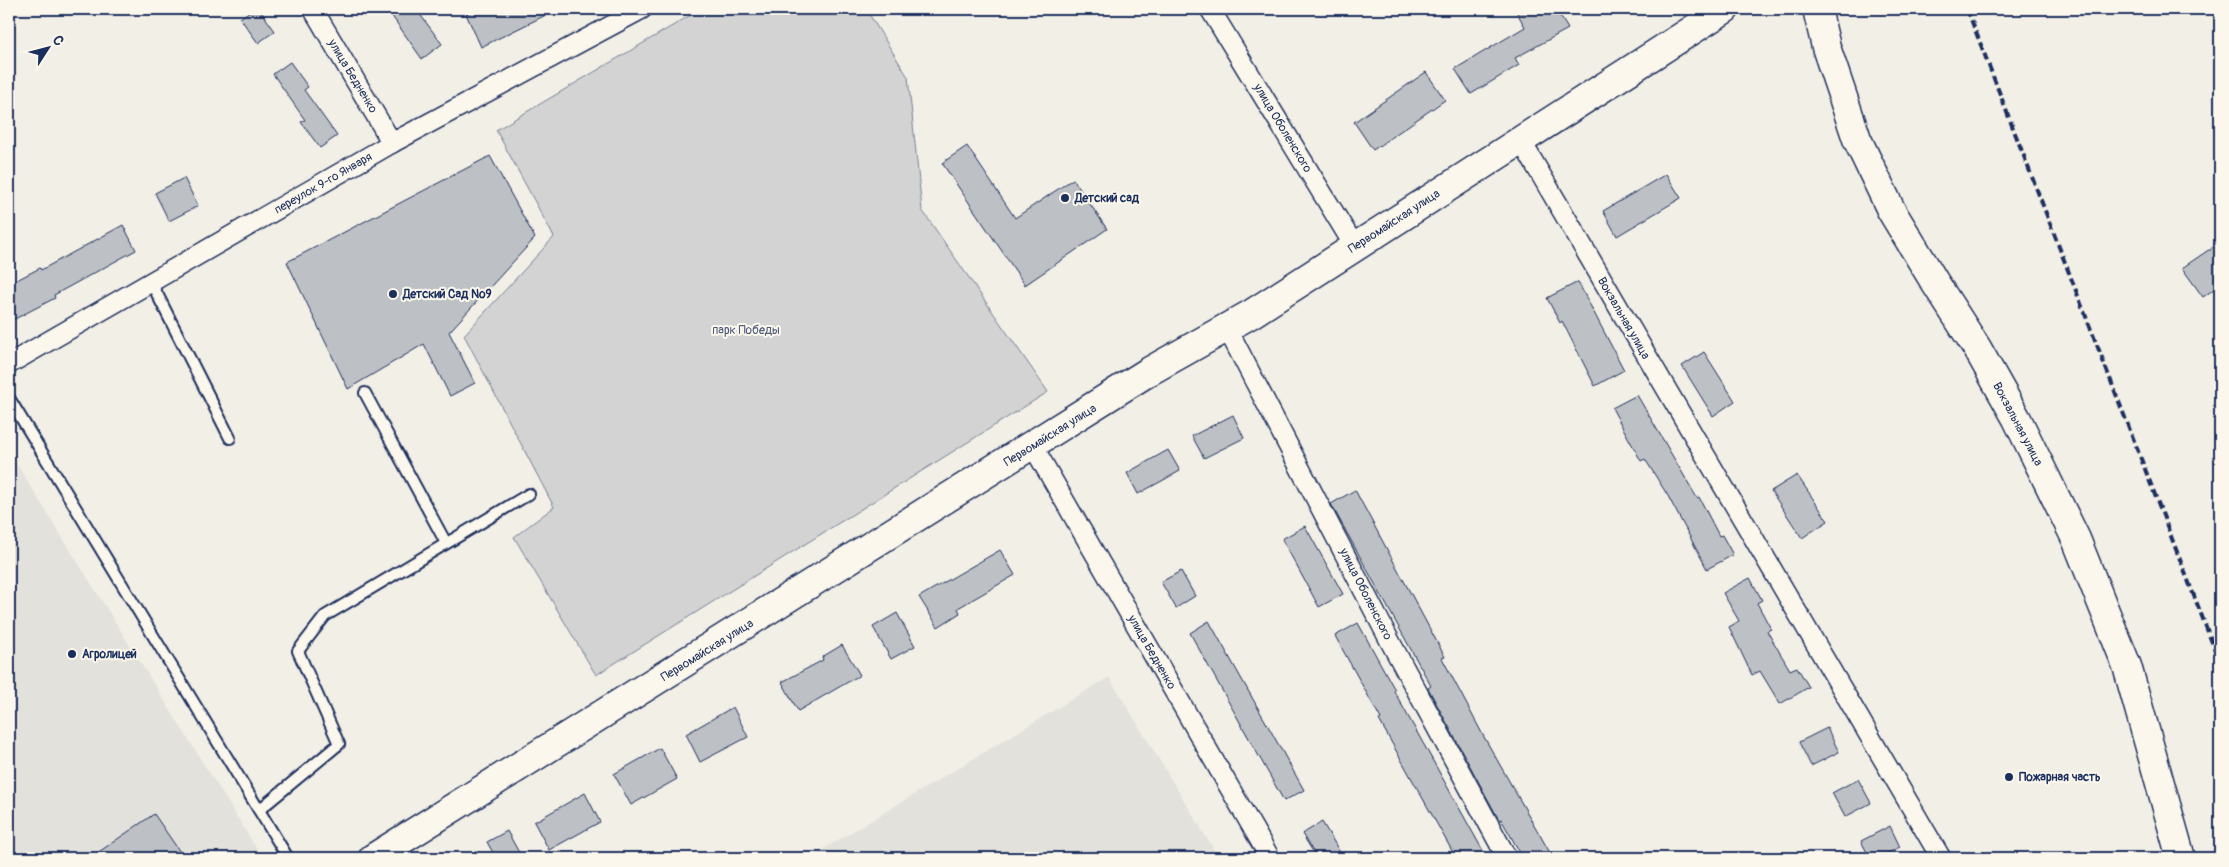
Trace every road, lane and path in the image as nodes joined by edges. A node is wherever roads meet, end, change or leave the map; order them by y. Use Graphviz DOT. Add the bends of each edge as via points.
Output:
graph roads {
  1 [pos="313,9"];
  2 [pos="642,9"];
  3 [pos="1210,9"];
  4 [pos="1724,9"];
  5 [pos="1817,9"];
  6 [pos="1520,139"];
  7 [pos="392,143"];
  8 [pos="1355,247"];
  9 [pos="151,282"];
  10 [pos="1228,328"];
  11 [pos="9,364"];
  12 [pos="365,393"];
  13 [pos="9,398"];
  14 [pos="230,438"];
  15 [pos="1033,446"];
  16 [pos="529,494"];
  17 [pos="446,544"];
  18 [pos="259,810"];
  19 [pos="288,858"];
  20 [pos="374,858"];
  21 [pos="1270,858"];
  22 [pos="1507,858"];
  23 [pos="1941,858"];
  24 [pos="2181,858"];
  1 -- 7 [label="street, улица Бедненко"];
  2 -- 7 [label="street, переулок 9-го Января"];
  3 -- 8 [label="street, улица Оболенского"];
  4 -- 6 [label="main road, Первомайская улица"];
  5 -- 24 [label="main road, Вокзальная улица" via="1826,47 1857,139 1887,201 2017,419 2076,539 2127,666"];
  6 -- 8 [label="main road, Первомайская улица"];
  6 -- 23 [label="street, Вокзальная улица"];
  7 -- 9 [label="street, переулок 9-го Января"];
  8 -- 10 [label="main road, Первомайская улица"];
  9 -- 11 [label="street, переулок 9-го Января"];
  9 -- 14 [label="lane"];
  10 -- 15 [label="main road, Первомайская улица" via="1148,372"];
  10 -- 22 [label="street, улица Оболенского" via="1392,645"];
  12 -- 17 [label="lane"];
  13 -- 18 [label="lane"];
  15 -- 20 [label="main road, Первомайская улица"];
  15 -- 21 [label="street, улица Бедненко"];
  16 -- 17 [label="lane"];
  17 -- 18 [label="lane" via="325,616 298,651 339,744"];
  18 -- 19 [label="lane"];
}
